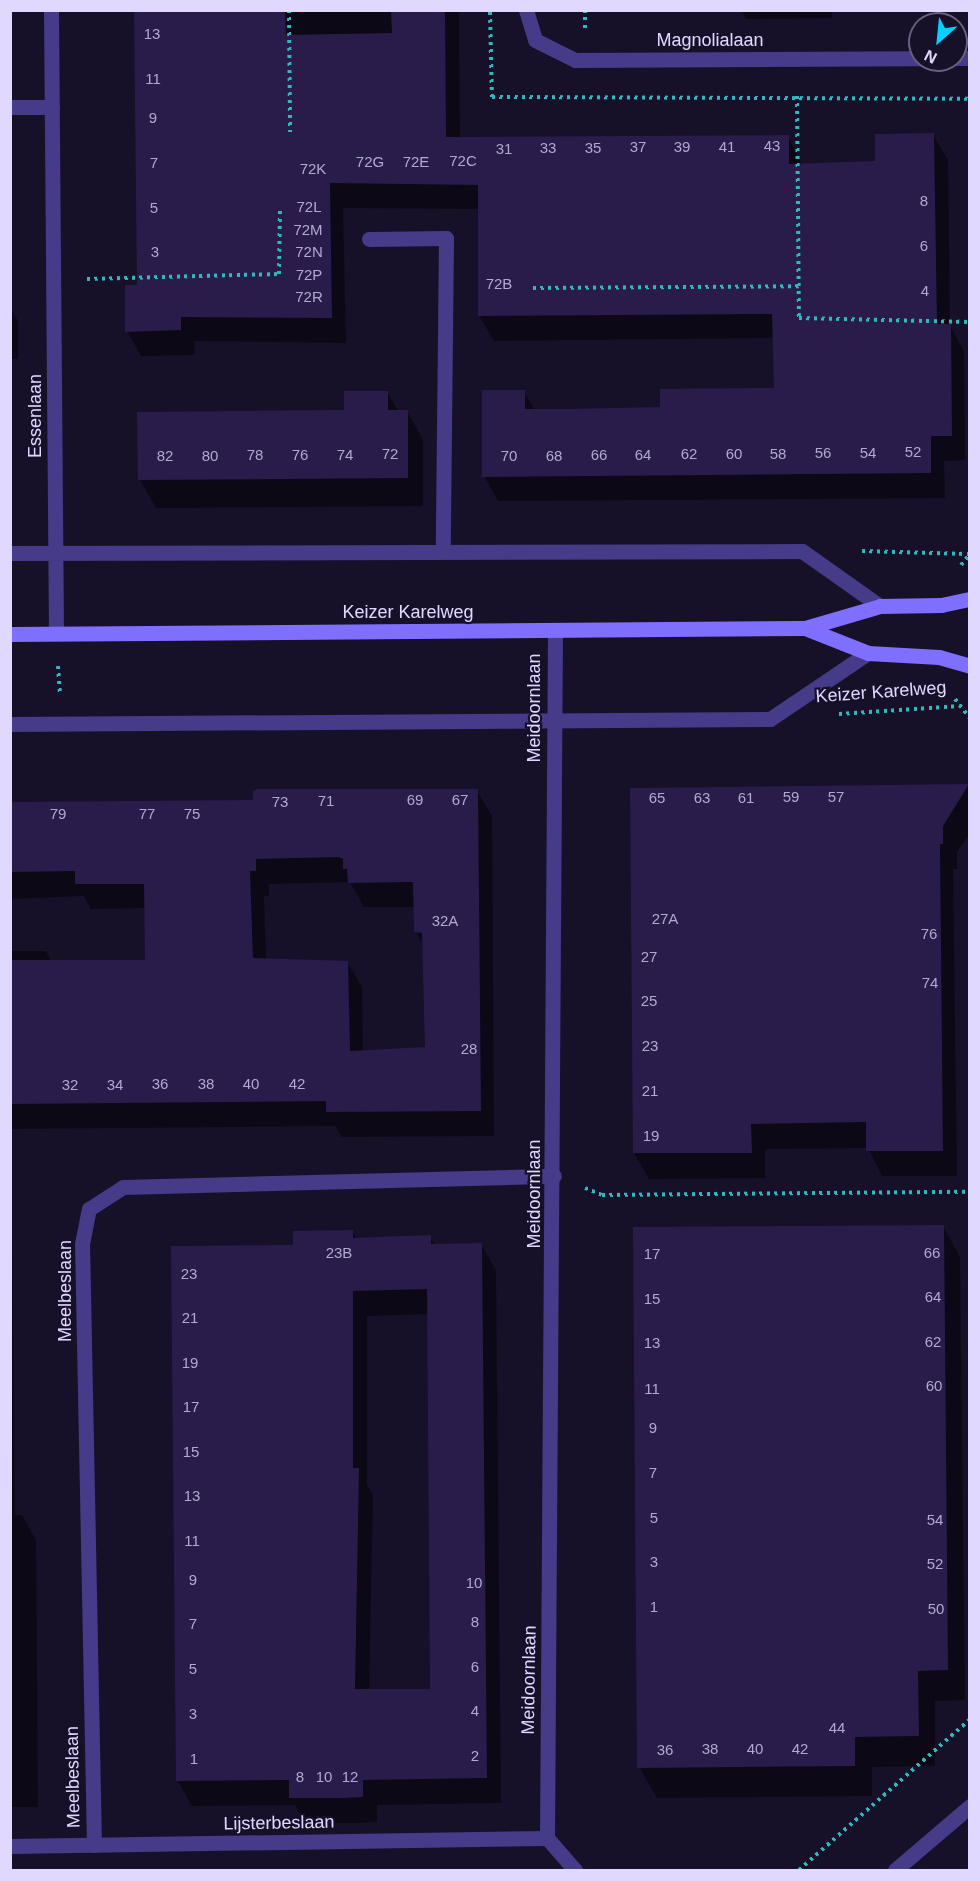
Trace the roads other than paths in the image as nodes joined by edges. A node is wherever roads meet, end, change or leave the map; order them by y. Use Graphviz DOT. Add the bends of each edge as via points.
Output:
graph roads {
  1 [pos="51,10"];
  2 [pos="525,10"];
  3 [pos="908,58"];
  4 [pos="10,107"];
  5 [pos="52,107"];
  6 [pos="369,238"];
  7 [pos="443,550"];
  8 [pos="56,552"];
  9 [pos="10,553"];
  10 [pos="969,599"];
  11 [pos="880,606"];
  12 [pos="805,628"];
  13 [pos="555,631"];
  14 [pos="56,633"];
  15 [pos="10,634"];
  16 [pos="868,653"];
  17 [pos="969,666"];
  18 [pos="553,718"];
  19 [pos="10,724"];
  20 [pos="554,1176"];
  21 [pos="966,1817"];
  22 [pos="547,1838"];
  23 [pos="94,1845"];
  24 [pos="10,1846"];
  25 [pos="575,1870"];
  26 [pos="895,1870"];
  1 -- 5 [label="street, Essenlaan"];
  2 -- 3 [label="street, Magnolialaan" via="535,40 575,60"];
  4 -- 5 [label="street"];
  5 -- 8 [label="street, Essenlaan"];
  6 -- 7 [label="street" via="446,238"];
  7 -- 8 [label="street"];
  7 -- 11 [label="street" via="802,551"];
  8 -- 9 [label="street"];
  8 -- 14 [label="street, Essenlaan"];
  10 -- 11 [label="main road, Keizer Karelweg" via="941,605"];
  11 -- 12 [label="main road, Keizer Karelweg"];
  12 -- 13 [label="main road, Keizer Karelweg"];
  12 -- 16 [label="main road, Keizer Karelweg"];
  13 -- 14 [label="main road, Keizer Karelweg"];
  13 -- 18 [label="street, Meidoornlaan"];
  14 -- 15 [label="main road, Keizer Karelweg"];
  16 -- 17 [label="main road, Keizer Karelweg" via="939,657"];
  16 -- 18 [label="street, Keizer Karelweg" via="770,719"];
  18 -- 19 [label="street, Keizer Karelweg"];
  18 -- 20 [label="street, Meidoornlaan"];
  20 -- 22 [label="street, Meidoornlaan"];
  20 -- 23 [label="street, Meelbeslaan" via="123,1187 89,1209 82,1244"];
  21 -- 26 [label="street"];
  22 -- 23 [label="street, Lijsterbeslaan"];
  22 -- 25 [label="street"];
  23 -- 24 [label="street, Lijsterbeslaan"];
}
